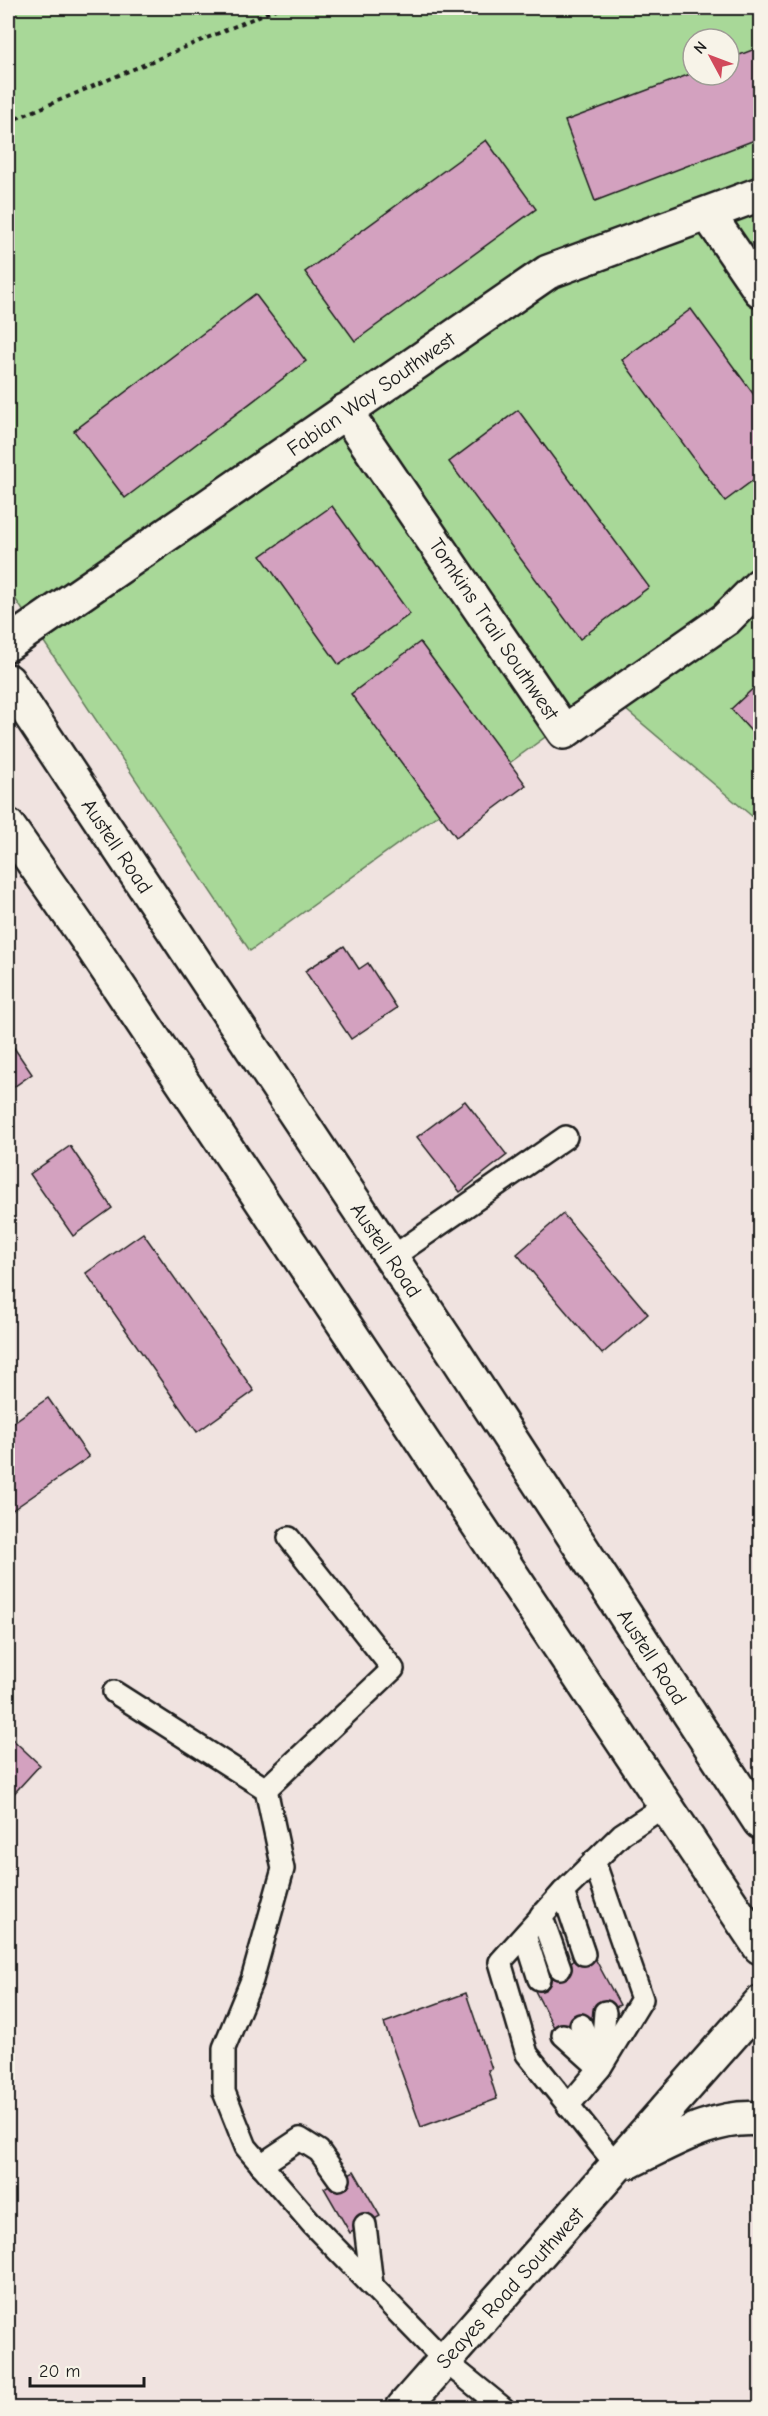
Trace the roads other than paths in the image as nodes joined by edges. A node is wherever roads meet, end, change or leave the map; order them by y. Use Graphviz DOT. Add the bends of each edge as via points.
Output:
graph roads {
  1 [pos="760,194"];
  2 [pos="708,214"];
  3 [pos="760,290"];
  4 [pos="345,411"];
  5 [pos="760,585"];
  6 [pos="8,644"];
  7 [pos="8,681"];
  8 [pos="8,826"];
  9 [pos="566,1137"];
  10 [pos="390,1258"];
  11 [pos="289,1538"];
  12 [pos="114,1692"];
  13 [pos="266,1789"];
  14 [pos="666,1804"];
  15 [pos="760,1822"];
  16 [pos="594,1861"];
  17 [pos="563,1892"];
  18 [pos="542,1915"];
  19 [pos="525,1935"];
  20 [pos="760,1947"];
  21 [pos="584,1954"];
  22 [pos="560,1968"];
  23 [pos="539,1979"];
  24 [pos="760,2003"];
  25 [pos="605,2012"];
  26 [pos="572,2030"];
  27 [pos="600,2068"];
  28 [pos="568,2106"];
  29 [pos="760,2119"];
  30 [pos="261,2165"];
  31 [pos="618,2167"];
  32 [pos="339,2179"];
  33 [pos="365,2225"];
  34 [pos="372,2285"];
  35 [pos="445,2361"];
  36 [pos="403,2409"];
  37 [pos="502,2409"];
  1 -- 2 [label="main road, Fabian Way Southwest"];
  2 -- 3 [label="main road"];
  2 -- 4 [label="main road, Fabian Way Southwest" via="548,272"];
  4 -- 5 [label="main road, Tomkins Trail Southwest" via="564,732 726,619"];
  4 -- 6 [label="main road, Fabian Way Southwest"];
  7 -- 10 [label="main road, Austell Road"];
  8 -- 14 [label="main road"];
  9 -- 10 [label="lane"];
  10 -- 15 [label="main road, Austell Road"];
  11 -- 13 [label="lane" via="393,1669"];
  12 -- 13 [label="lane"];
  13 -- 30 [label="lane" via="283,1869 252,1980 224,2048 224,2092 246,2147"];
  14 -- 16 [label="lane" via="622,1834"];
  14 -- 20 [label="main road"];
  16 -- 17 [label="lane"];
  16 -- 27 [label="lane" via="642,1999"];
  17 -- 18 [label="lane"];
  17 -- 21 [label="lane"];
  18 -- 19 [label="lane"];
  18 -- 22 [label="lane"];
  19 -- 23 [label="lane"];
  19 -- 28 [label="lane" via="500,1962 527,2054"];
  24 -- 31 [label="main road, Seayes Road Southwest"];
  25 -- 27 [label="lane"];
  26 -- 27 [label="lane"];
  27 -- 28 [label="lane"];
  28 -- 31 [label="lane"];
  29 -- 31 [label="main road, Seayes Road Southwest" via="724,2121"];
  30 -- 32 [label="lane" via="300,2139 319,2151"];
  30 -- 34 [label="lane"];
  31 -- 35 [label="main road, Seayes Road Southwest"];
  33 -- 34 [label="lane"];
  34 -- 35 [label="lane"];
  35 -- 36 [label="main road, Seayes Road Southwest"];
  35 -- 37 [label="lane"];
}
